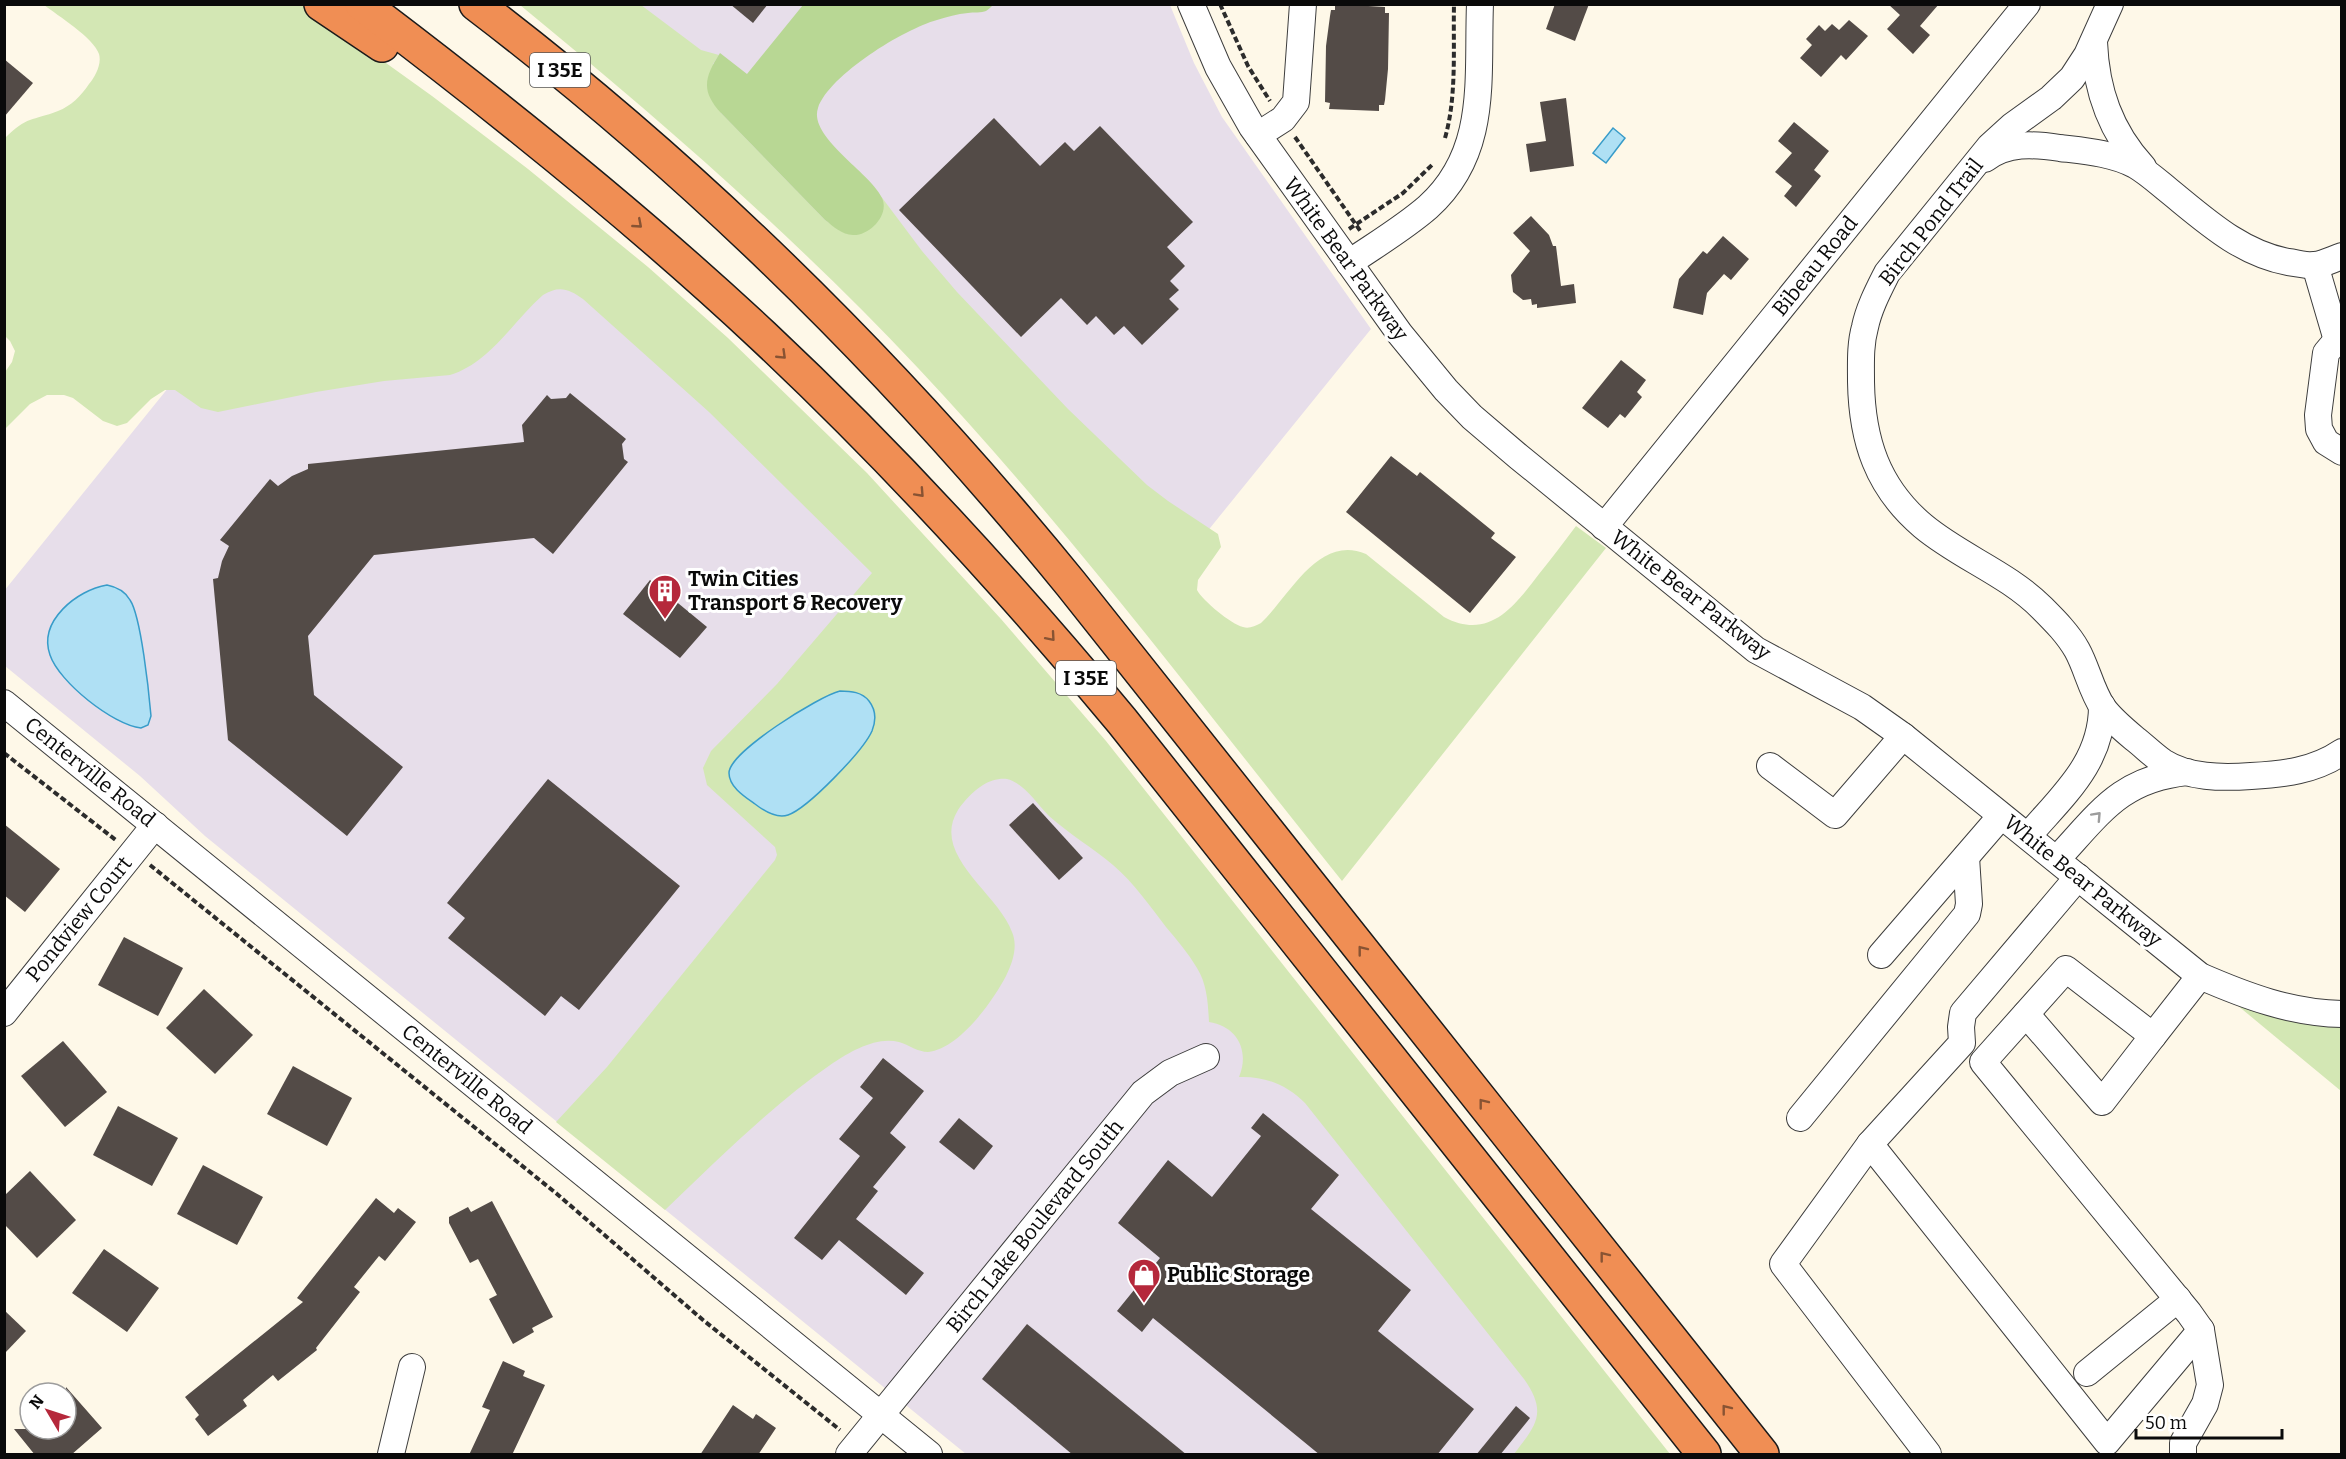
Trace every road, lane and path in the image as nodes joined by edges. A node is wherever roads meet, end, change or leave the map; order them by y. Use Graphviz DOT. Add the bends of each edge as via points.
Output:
graph roads {
  1 [pos="321,4"];
  2 [pos="362,4"];
  3 [pos="476,4"];
  4 [pos="499,4"];
  5 [pos="1191,4"];
  6 [pos="1220,4"];
  7 [pos="1303,4"];
  8 [pos="1454,4"];
  9 [pos="1480,4"];
  10 [pos="2026,4"];
  11 [pos="2110,4"];
  12 [pos="2094,42"];
  13 [pos="1271,102"];
  14 [pos="1292,132"];
  15 [pos="1258,135"];
  16 [pos="642,138"];
  17 [pos="1442,147"];
  18 [pos="1435,161"];
  19 [pos="1971,171"];
  20 [pos="2149,174"];
  21 [pos="599,190"];
  22 [pos="2342,256"];
  23 [pos="1349,263"];
  24 [pos="2315,265"];
  25 [pos="2339,341"];
  26 [pos="2342,452"];
  27 [pos="1604,527"];
  28 [pos="4,703"];
  29 [pos="2102,706"];
  30 [pos="1903,736"];
  31 [pos="2342,752"];
  32 [pos="4,753"];
  33 [pos="1770,766"];
  34 [pos="2187,772"];
  35 [pos="2001,816"];
  36 [pos="155,825"];
  37 [pos="108,835"];
  38 [pos="2028,836"];
  39 [pos="1966,857"];
  40 [pos="2057,859"];
  41 [pos="154,867"];
  42 [pos="2078,876"];
  43 [pos="1881,955"];
  44 [pos="2200,976"];
  45 [pos="4,1013"];
  46 [pos="2026,1014"];
  47 [pos="2342,1014"];
  48 [pos="2153,1036"];
  49 [pos="1962,1044"];
  50 [pos="1206,1057"];
  51 [pos="1983,1062"];
  52 [pos="1800,1118"];
  53 [pos="1870,1144"];
  54 [pos="2178,1299"];
  55 [pos="2201,1330"];
  56 [pos="412,1367"];
  57 [pos="2087,1374"];
  58 [pos="881,1415"];
  59 [pos="828,1422"];
  60 [pos="2102,1448"];
  61 [pos="2180,1451"];
  62 [pos="391,1455"];
  63 [pos="849,1455"];
  64 [pos="929,1455"];
  65 [pos="1704,1455"];
  66 [pos="1762,1455"];
  67 [pos="1928,1455"];
  1 -- 21 [label="highway"];
  2 -- 21 [label="highway, I 35E"];
  3 -- 16 [label="highway, I 35E"];
  4 -- 16 [label="highway"];
  5 -- 15 [label="street, White Bear Parkway" via="1218,67"];
  6 -- 13 [label="path" via="1245,59"];
  7 -- 15 [label="street" via="1296,102 1286,117"];
  8 -- 17 [label="path" via="1449,122"];
  9 -- 23 [label="street" via="1476,116 1462,165 1430,206"];
  10 -- 27 [label="street, Bibeau Road"];
  11 -- 12 [label="street, Birch Pond Trail"];
  12 -- 19 [label="street, Birch Pond Trail" via="2072,78 2004,132"];
  12 -- 20 [label="street, Birch Pond Trail" via="2101,95 2112,125"];
  14 -- 18 [label="path" via="1356,224 1403,194"];
  15 -- 23 [label="street, White Bear Parkway"];
  66 -- 16 [label="highway, I 35E, one-way" via="1015,516 834,318"];
  19 -- 20 [label="street" via="1987,157 2024,144 2115,157"];
  19 -- 29 [label="street, Birch Pond Trail" via="1887,273 1875,297 1864,328 1861,354 1864,428 1886,484 1904,508 1924,527 2008,579 2057,623 2077,650"];
  20 -- 24 [label="street" via="2224,235 2249,250"];
  21 -- 65 [label="highway, I 35E, one-way" via="826,397 1029,612 1149,755"];
  22 -- 24 [label="street"];
  23 -- 27 [label="street, White Bear Parkway" via="1413,352 1452,397"];
  24 -- 25 [label="street"];
  25 -- 26 [label="street" via="2326,353 2318,415 2319,429 2326,442"];
  27 -- 30 [label="street, White Bear Parkway" via="1756,650 1862,707"];
  28 -- 36 [label="street, Centerville Road"];
  29 -- 34 [label="street" via="2116,723 2163,761"];
  29 -- 38 [label="street" via="2100,735 2093,755"];
  30 -- 33 [label="street" via="1835,815"];
  30 -- 35 [label="street, White Bear Parkway"];
  31 -- 34 [label="street" via="2310,768 2289,773 2228,778"];
  32 -- 37 [label="path"];
  40 -- 34 [label="street, one-way" via="2120,794 2142,781"];
  35 -- 38 [label="street, White Bear Parkway"];
  35 -- 39 [label="street"];
  36 -- 45 [label="street, Pondview Court"];
  36 -- 58 [label="street, Centerville Road"];
  38 -- 40 [label="street, White Bear Parkway"];
  39 -- 43 [label="street"];
  39 -- 52 [label="street" via="1967,914"];
  40 -- 42 [label="street, White Bear Parkway"];
  41 -- 59 [label="path" via="556,1194"];
  42 -- 44 [label="street, White Bear Parkway"];
  42 -- 49 [label="street" via="1963,1013"];
  44 -- 47 [label="street, White Bear Parkway" via="2286,1007"];
  44 -- 48 [label="street"];
  46 -- 48 [label="street" via="2066,969"];
  46 -- 48 [label="street" via="2102,1102"];
  46 -- 51 [label="street"];
  49 -- 51 [label="street"];
  49 -- 53 [label="street"];
  50 -- 58 [label="street, Birch Lake Boulevard South" via="1170,1073 1143,1093"];
  51 -- 54 [label="street"];
  53 -- 60 [label="street"];
  53 -- 67 [label="street" via="1784,1264"];
  54 -- 55 [label="street"];
  54 -- 57 [label="street"];
  55 -- 60 [label="street"];
  55 -- 61 [label="street" via="2210,1384 2205,1404"];
  56 -- 62 [label="street"];
  58 -- 63 [label="street, Birch Lake Boulevard South"];
  58 -- 64 [label="street, Centerville Road"];
}
